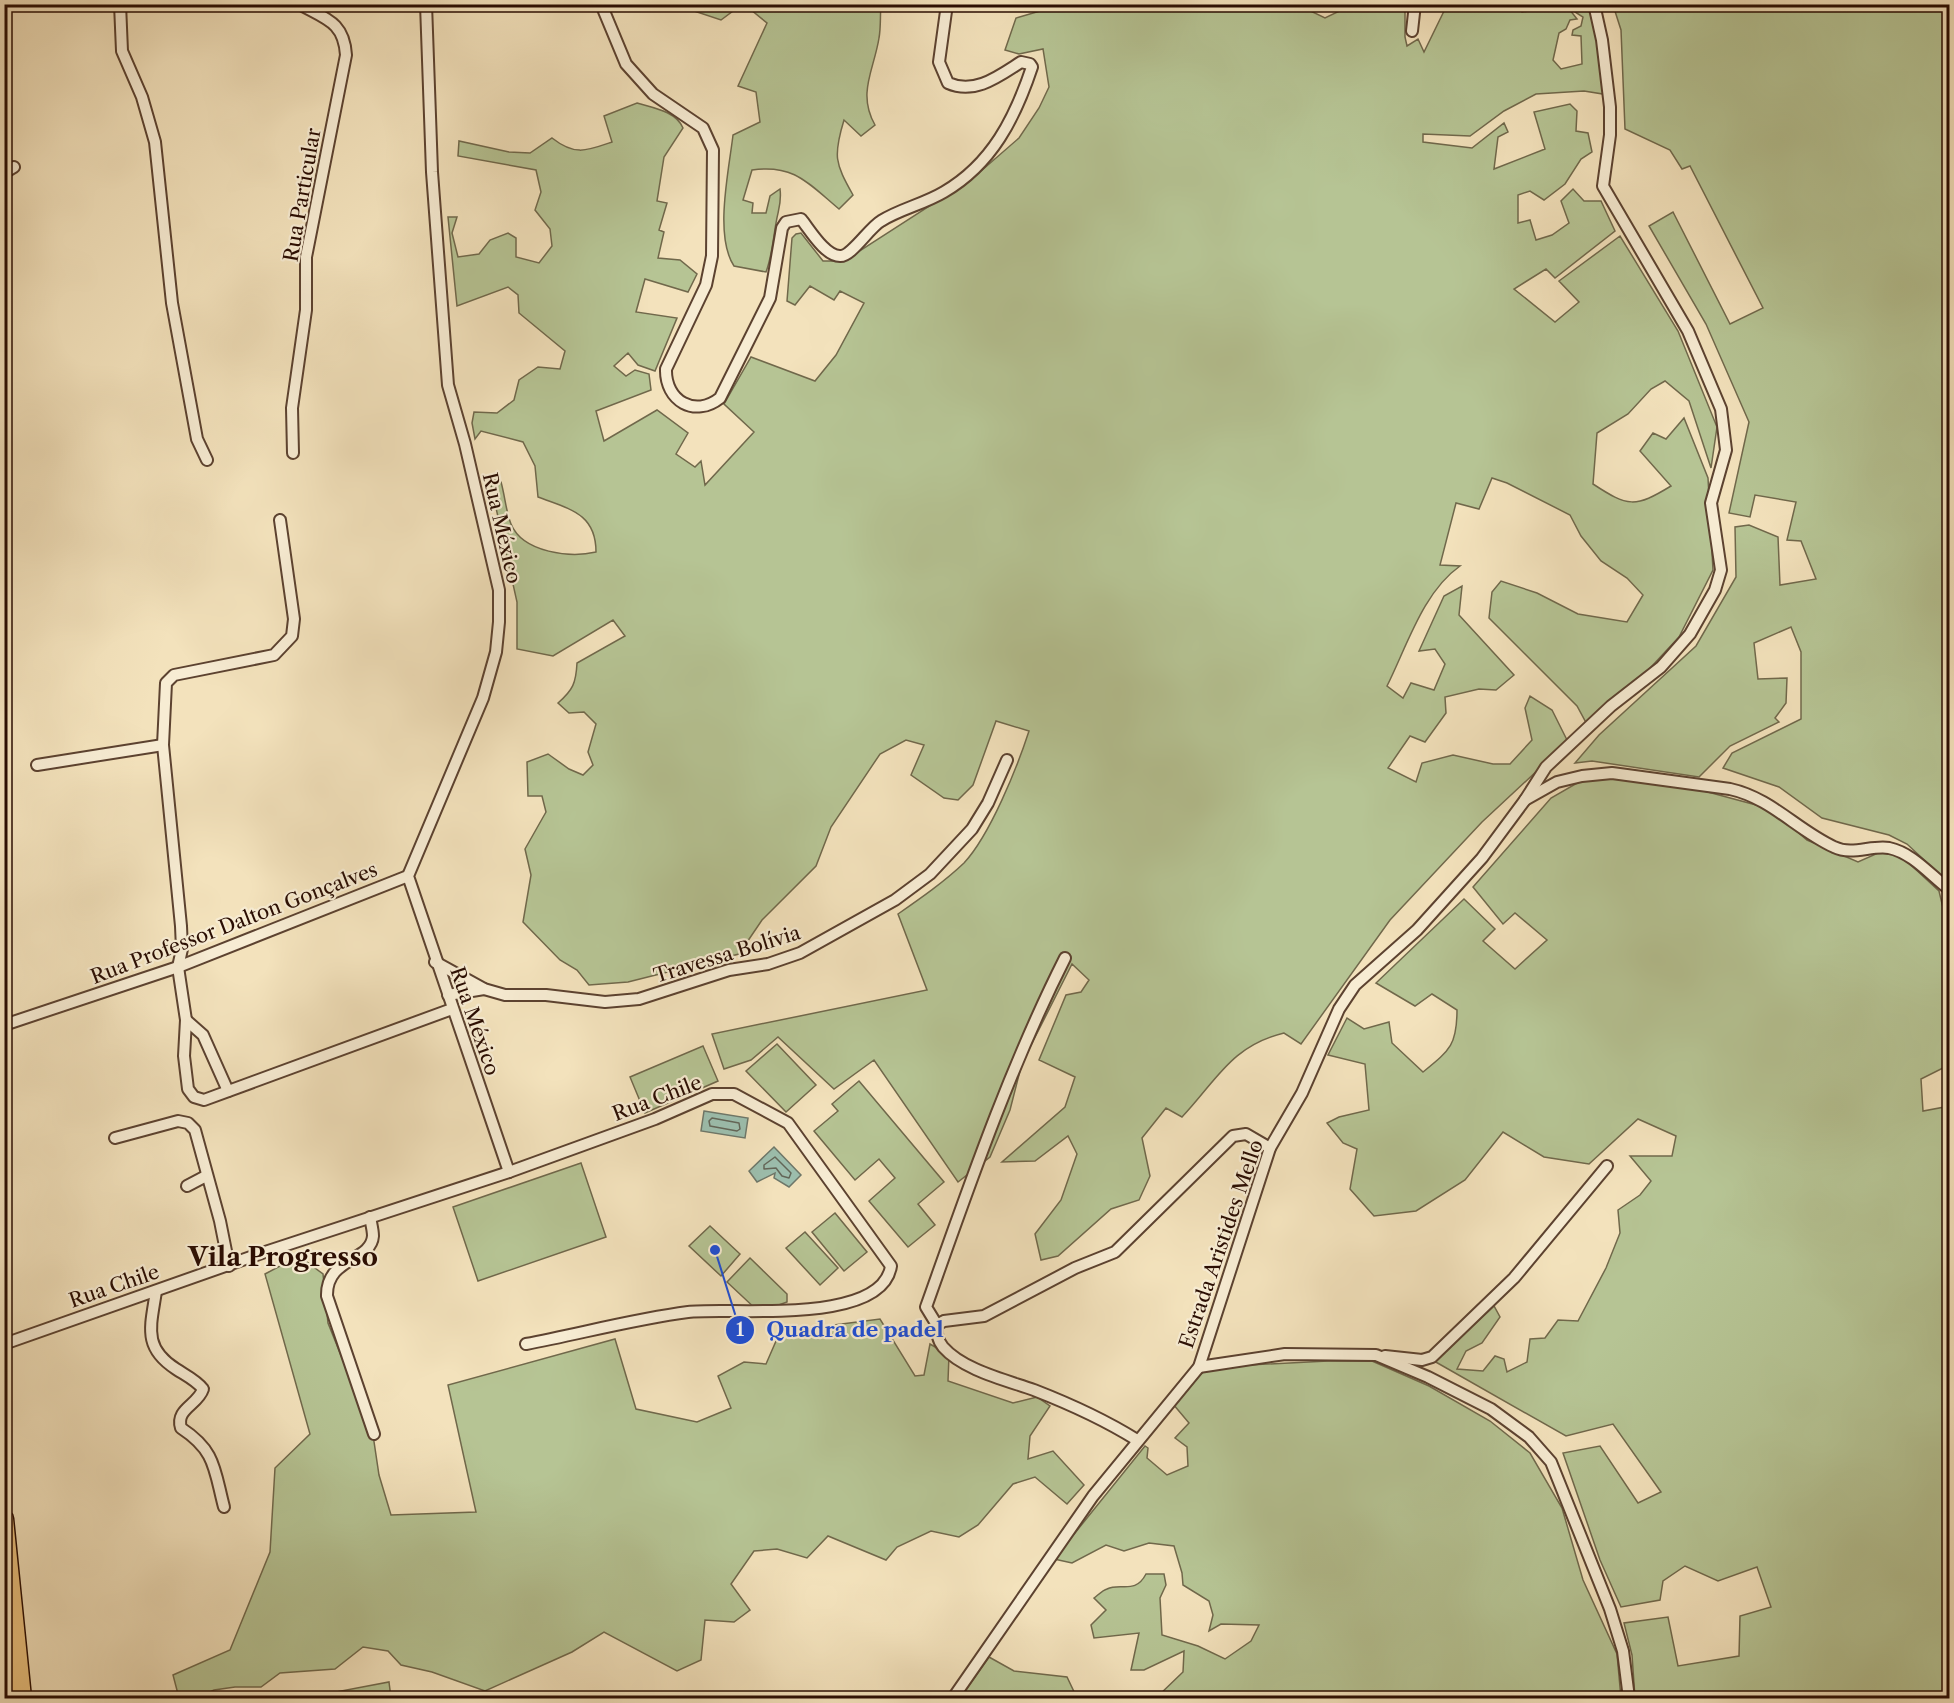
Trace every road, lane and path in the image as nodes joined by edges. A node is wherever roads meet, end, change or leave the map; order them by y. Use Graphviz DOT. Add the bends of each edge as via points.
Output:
graph roads {
  1 [pos="120,4"];
  2 [pos="299,4"];
  3 [pos="426,4"];
  4 [pos="601,4"];
  5 [pos="947,4"];
  6 [pos="1415,4"];
  7 [pos="1594,4"];
  8 [pos="1412,31"];
  9 [pos="293,453"];
  10 [pos="207,460"];
  11 [pos="280,520"];
  12 [pos="163,746"];
  13 [pos="1007,760"];
  14 [pos="36,765"];
  15 [pos="1525,800"];
  16 [pos="408,876"];
  17 [pos="1950,890"];
  18 [pos="1065,958"];
  19 [pos="435,962"];
  20 [pos="178,967"];
  21 [pos="484,989"];
  22 [pos="448,995"];
  23 [pos="452,1010"];
  24 [pos="186,1020"];
  25 [pos="4,1025"];
  26 [pos="228,1091"];
  27 [pos="115,1138"];
  28 [pos="1270,1148"];
  29 [pos="1607,1166"];
  30 [pos="509,1172"];
  31 [pos="206,1176"];
  32 [pos="187,1186"];
  33 [pos="370,1217"];
  34 [pos="230,1266"];
  35 [pos="156,1291"];
  36 [pos="937,1326"];
  37 [pos="4,1344"];
  38 [pos="526,1344"];
  39 [pos="1376,1355"];
  40 [pos="1199,1367"];
  41 [pos="374,1434"];
  42 [pos="1137,1440"];
  43 [pos="224,1507"];
  44 [pos="4,1519"];
  45 [pos="22,1698"];
  46 [pos="953,1698"];
  47 [pos="1629,1698"];
  1 -- 10 [label="street" via="122,51 142,97 155,142 172,303 197,439"];
  2 -- 9 [label="street, Rua Particular" via="340,29 346,56 306,257 306,310 292,408"];
  3 -- 16 [label="street, Rua México" via="432,172 448,385 499,590 499,622 496,652 483,698"];
  4 -- 5 [label="street" via="626,64 653,94 703,128 713,150 712,256 706,285 666,369 670,392 700,408 720,398 770,298 786,222 801,219 830,253 848,254 882,220 952,186 975,167 1008,128 1032,68 1021,62 997,79 978,86 965,88 948,83 939,63"];
  6 -- 8 [label="street"];
  7 -- 15 [label="street" via="1610,107 1603,186 1688,331 1721,410 1726,450 1711,503 1720,570 1715,590 1690,634 1661,667 1603,713 1546,767"];
  11 -- 12 [label="street" via="294,619 292,636 273,655 174,675 166,683"];
  12 -- 14 [label="street"];
  12 -- 20 [label="street" via="182,949"];
  13 -- 21 [label="street, Travessa Bolívia" via="972,829 930,874 896,900 800,953 768,964 729,970 639,999 605,1002 546,994 505,995"];
  15 -- 17 [label="street, Estrada Aristides Mello" via="1557,782 1612,773 1730,789 1748,793 1774,807 1834,847 1847,851 1887,848 1906,854"];
  15 -- 28 [label="street, Estrada Aristides Mello" via="1482,858 1417,930 1355,984 1339,1009 1302,1093"];
  16 -- 19 [label="street, Rua México"];
  16 -- 20 [label="street, Rua Professor Dalton Gonçalves"];
  18 -- 36 [label="street" via="1031,1025 926,1306"];
  19 -- 21 [label="street, Travessa Bolívia"];
  19 -- 22 [label="street, Rua México"];
  20 -- 24 [label="street"];
  20 -- 25 [label="street, Rua Professor Dalton Gonçalves"];
  21 -- 22 [label="street, Travessa Bolívia"];
  22 -- 23 [label="street, Rua México"];
  23 -- 26 [label="street"];
  23 -- 30 [label="street, Rua México"];
  24 -- 26 [label="street" via="203,1035"];
  24 -- 26 [label="street" via="184,1056 188,1089 194,1097 204,1100"];
  27 -- 31 [label="street" via="178,1121 188,1123 195,1130"];
  28 -- 36 [label="street" via="1246,1134 1233,1136 1115,1251 984,1316 944,1321"];
  28 -- 40 [label="street, Estrada Aristides Mello"];
  29 -- 39 [label="street" via="1514,1278 1432,1357"];
  30 -- 33 [label="street, Rua Chile"];
  30 -- 38 [label="street, Rua Chile" via="656,1119 712,1094 734,1094 788,1123 891,1266 890,1276 863,1298 816,1308 690,1312"];
  31 -- 32 [label="street"];
  31 -- 34 [label="street"];
  33 -- 34 [label="street, Rua Chile"];
  33 -- 41 [label="street" via="371,1243 330,1275 327,1296"];
  34 -- 35 [label="street, Rua Chile"];
  35 -- 37 [label="street, Rua Chile"];
  35 -- 43 [label="street" via="153,1347 167,1363 203,1389 179,1420 181,1428 195,1437 210,1456"];
  36 -- 42 [label="street" via="942,1347 959,1359 1107,1422"];
  39 -- 40 [label="street" via="1285,1354"];
  39 -- 47 [label="street" via="1491,1408 1529,1437 1551,1462 1610,1609 1623,1651"];
  40 -- 42 [label="street, Estrada Aristides Mello"];
  42 -- 46 [label="street, Estrada Aristides Mello" via="1093,1496"];
  44 -- 45 [label="main road"];
}
